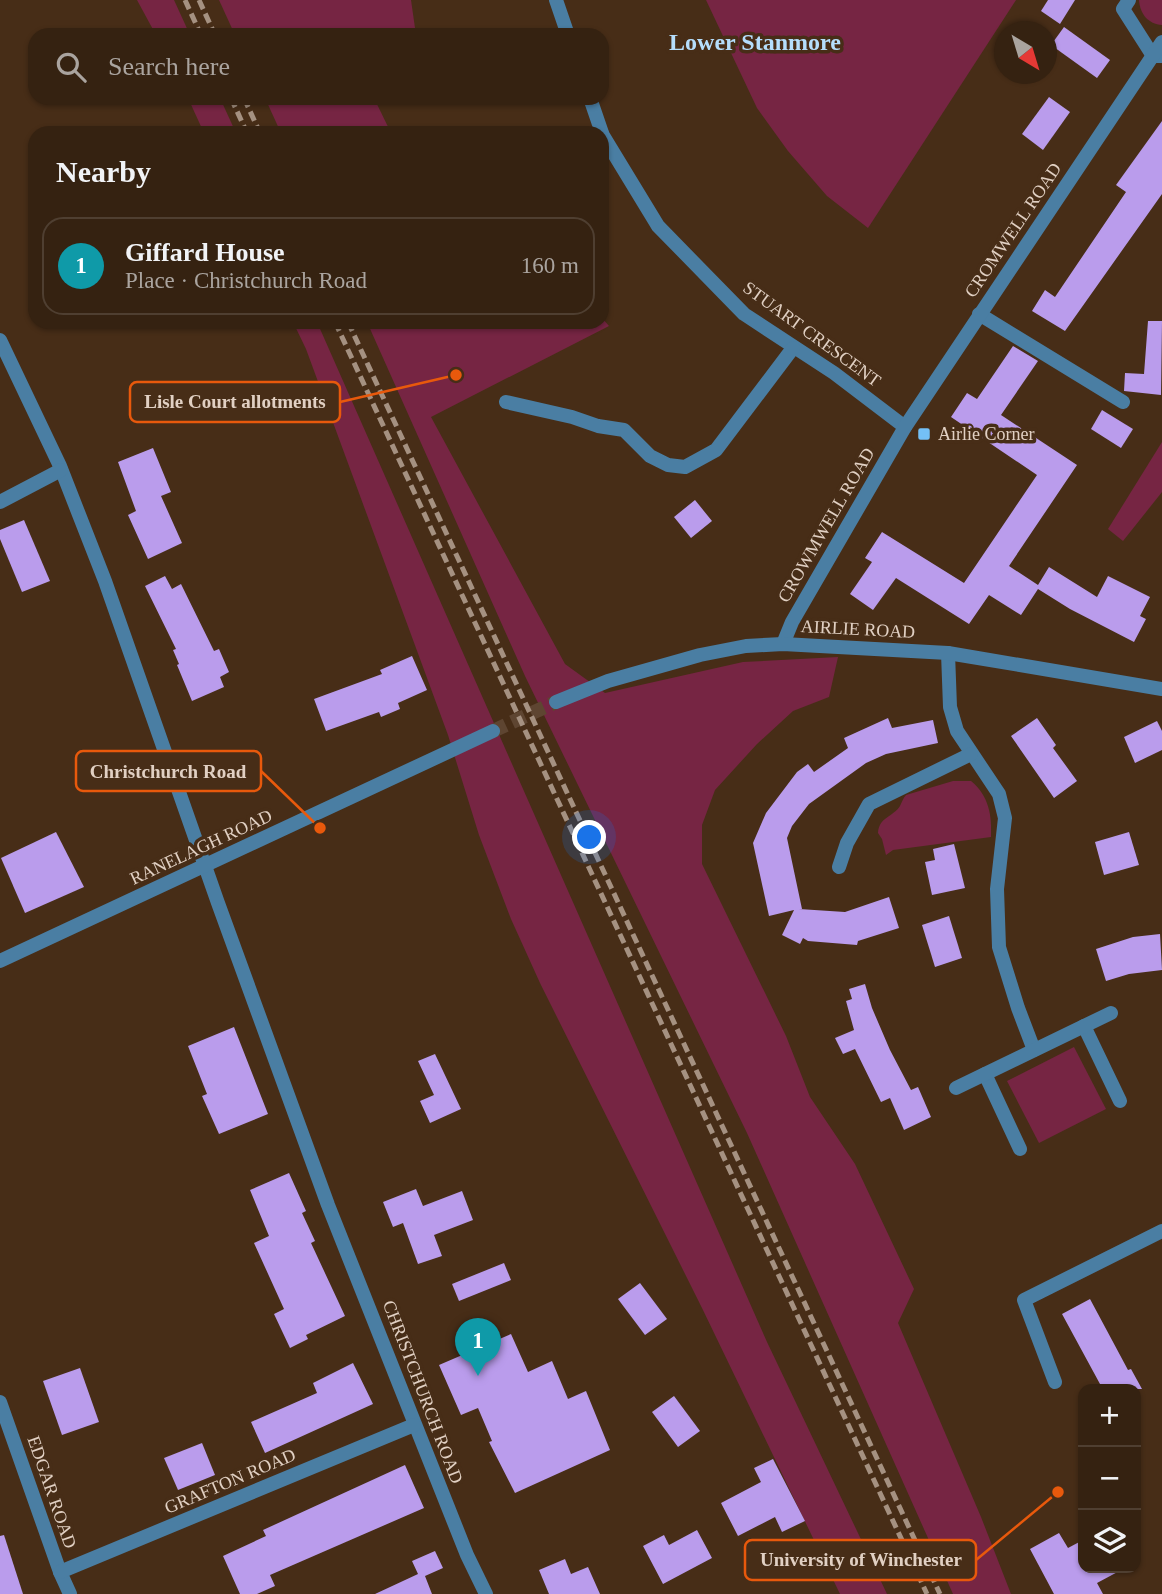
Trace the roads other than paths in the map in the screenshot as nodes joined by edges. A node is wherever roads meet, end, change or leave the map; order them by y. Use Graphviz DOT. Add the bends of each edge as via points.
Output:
graph roads {
  1 [pos="556,0"];
  2 [pos="1129,0"];
  3 [pos="566,28"];
  4 [pos="1162,42"];
  5 [pos="1157,56"];
  6 [pos="592,105"];
  7 [pos="599,126"];
  8 [pos="609,146"];
  9 [pos="979,314"];
  10 [pos="0,340"];
  11 [pos="793,348"];
  12 [pos="506,402"];
  13 [pos="1123,402"];
  14 [pos="905,427"];
  15 [pos="61,470"];
  16 [pos="0,502"];
  17 [pos="783,644"];
  18 [pos="948,653"];
  19 [pos="1162,689"];
  20 [pos="556,702"];
  21 [pos="493,731"];
  22 [pos="971,754"];
  23 [pos="204,867"];
  24 [pos="839,867"];
  25 [pos="0,961"];
  26 [pos="1111,1013"];
  27 [pos="1084,1026"];
  28 [pos="1034,1050"];
  29 [pos="985,1074"];
  30 [pos="956,1088"];
  31 [pos="1120,1101"];
  32 [pos="1020,1149"];
  33 [pos="1162,1230"];
  34 [pos="1055,1382"];
  35 [pos="0,1402"];
  36 [pos="414,1425"];
  37 [pos="60,1572"];
  38 [pos="70,1594"];
  39 [pos="486,1594"];
  1 -- 3 [label="street"];
  2 -- 5 [label="street" via="1123,9"];
  4 -- 5 [label="street, CROMWELL ROAD"];
  5 -- 9 [label="street, CROMWELL ROAD"];
  6 -- 7 [label="street, STUART CRESCENT"];
  8 -- 11 [label="street, STUART CRESCENT" via="658,226 744,314"];
  9 -- 13 [label="street"];
  9 -- 14 [label="street, CROMWELL ROAD"];
  10 -- 15 [label="street, CHRISTCHURCH ROAD"];
  11 -- 12 [label="street" via="716,450 685,467 650,456 624,430"];
  11 -- 14 [label="street, STUART CRESCENT"];
  14 -- 17 [label="street, CROWMWELL ROAD"];
  15 -- 16 [label="street"];
  15 -- 23 [label="street, CHRISTCHURCH ROAD" via="105,581"];
  17 -- 18 [label="street, AIRLIE ROAD"];
  17 -- 20 [label="street, AIRLIE ROAD" via="700,655 608,681"];
  18 -- 19 [label="street, AIRLIE ROAD"];
  18 -- 22 [label="street" via="950,706 957,731"];
  21 -- 23 [label="street, RANELAGH ROAD"];
  22 -- 24 [label="street" via="869,803"];
  22 -- 28 [label="street" via="999,794 1004,818 997,889 999,947"];
  23 -- 25 [label="street, RANELAGH ROAD"];
  23 -- 36 [label="street, CHRISTCHURCH ROAD"];
  26 -- 27 [label="street"];
  27 -- 28 [label="street"];
  27 -- 31 [label="street"];
  28 -- 29 [label="street"];
  29 -- 30 [label="street"];
  29 -- 32 [label="street"];
  33 -- 34 [label="street" via="1024,1300"];
  35 -- 37 [label="street, EDGAR ROAD"];
  36 -- 37 [label="street, GRAFTON ROAD"];
  36 -- 39 [label="street, CHRISTCHURCH ROAD"];
  37 -- 38 [label="street, EDGAR ROAD"];
}
